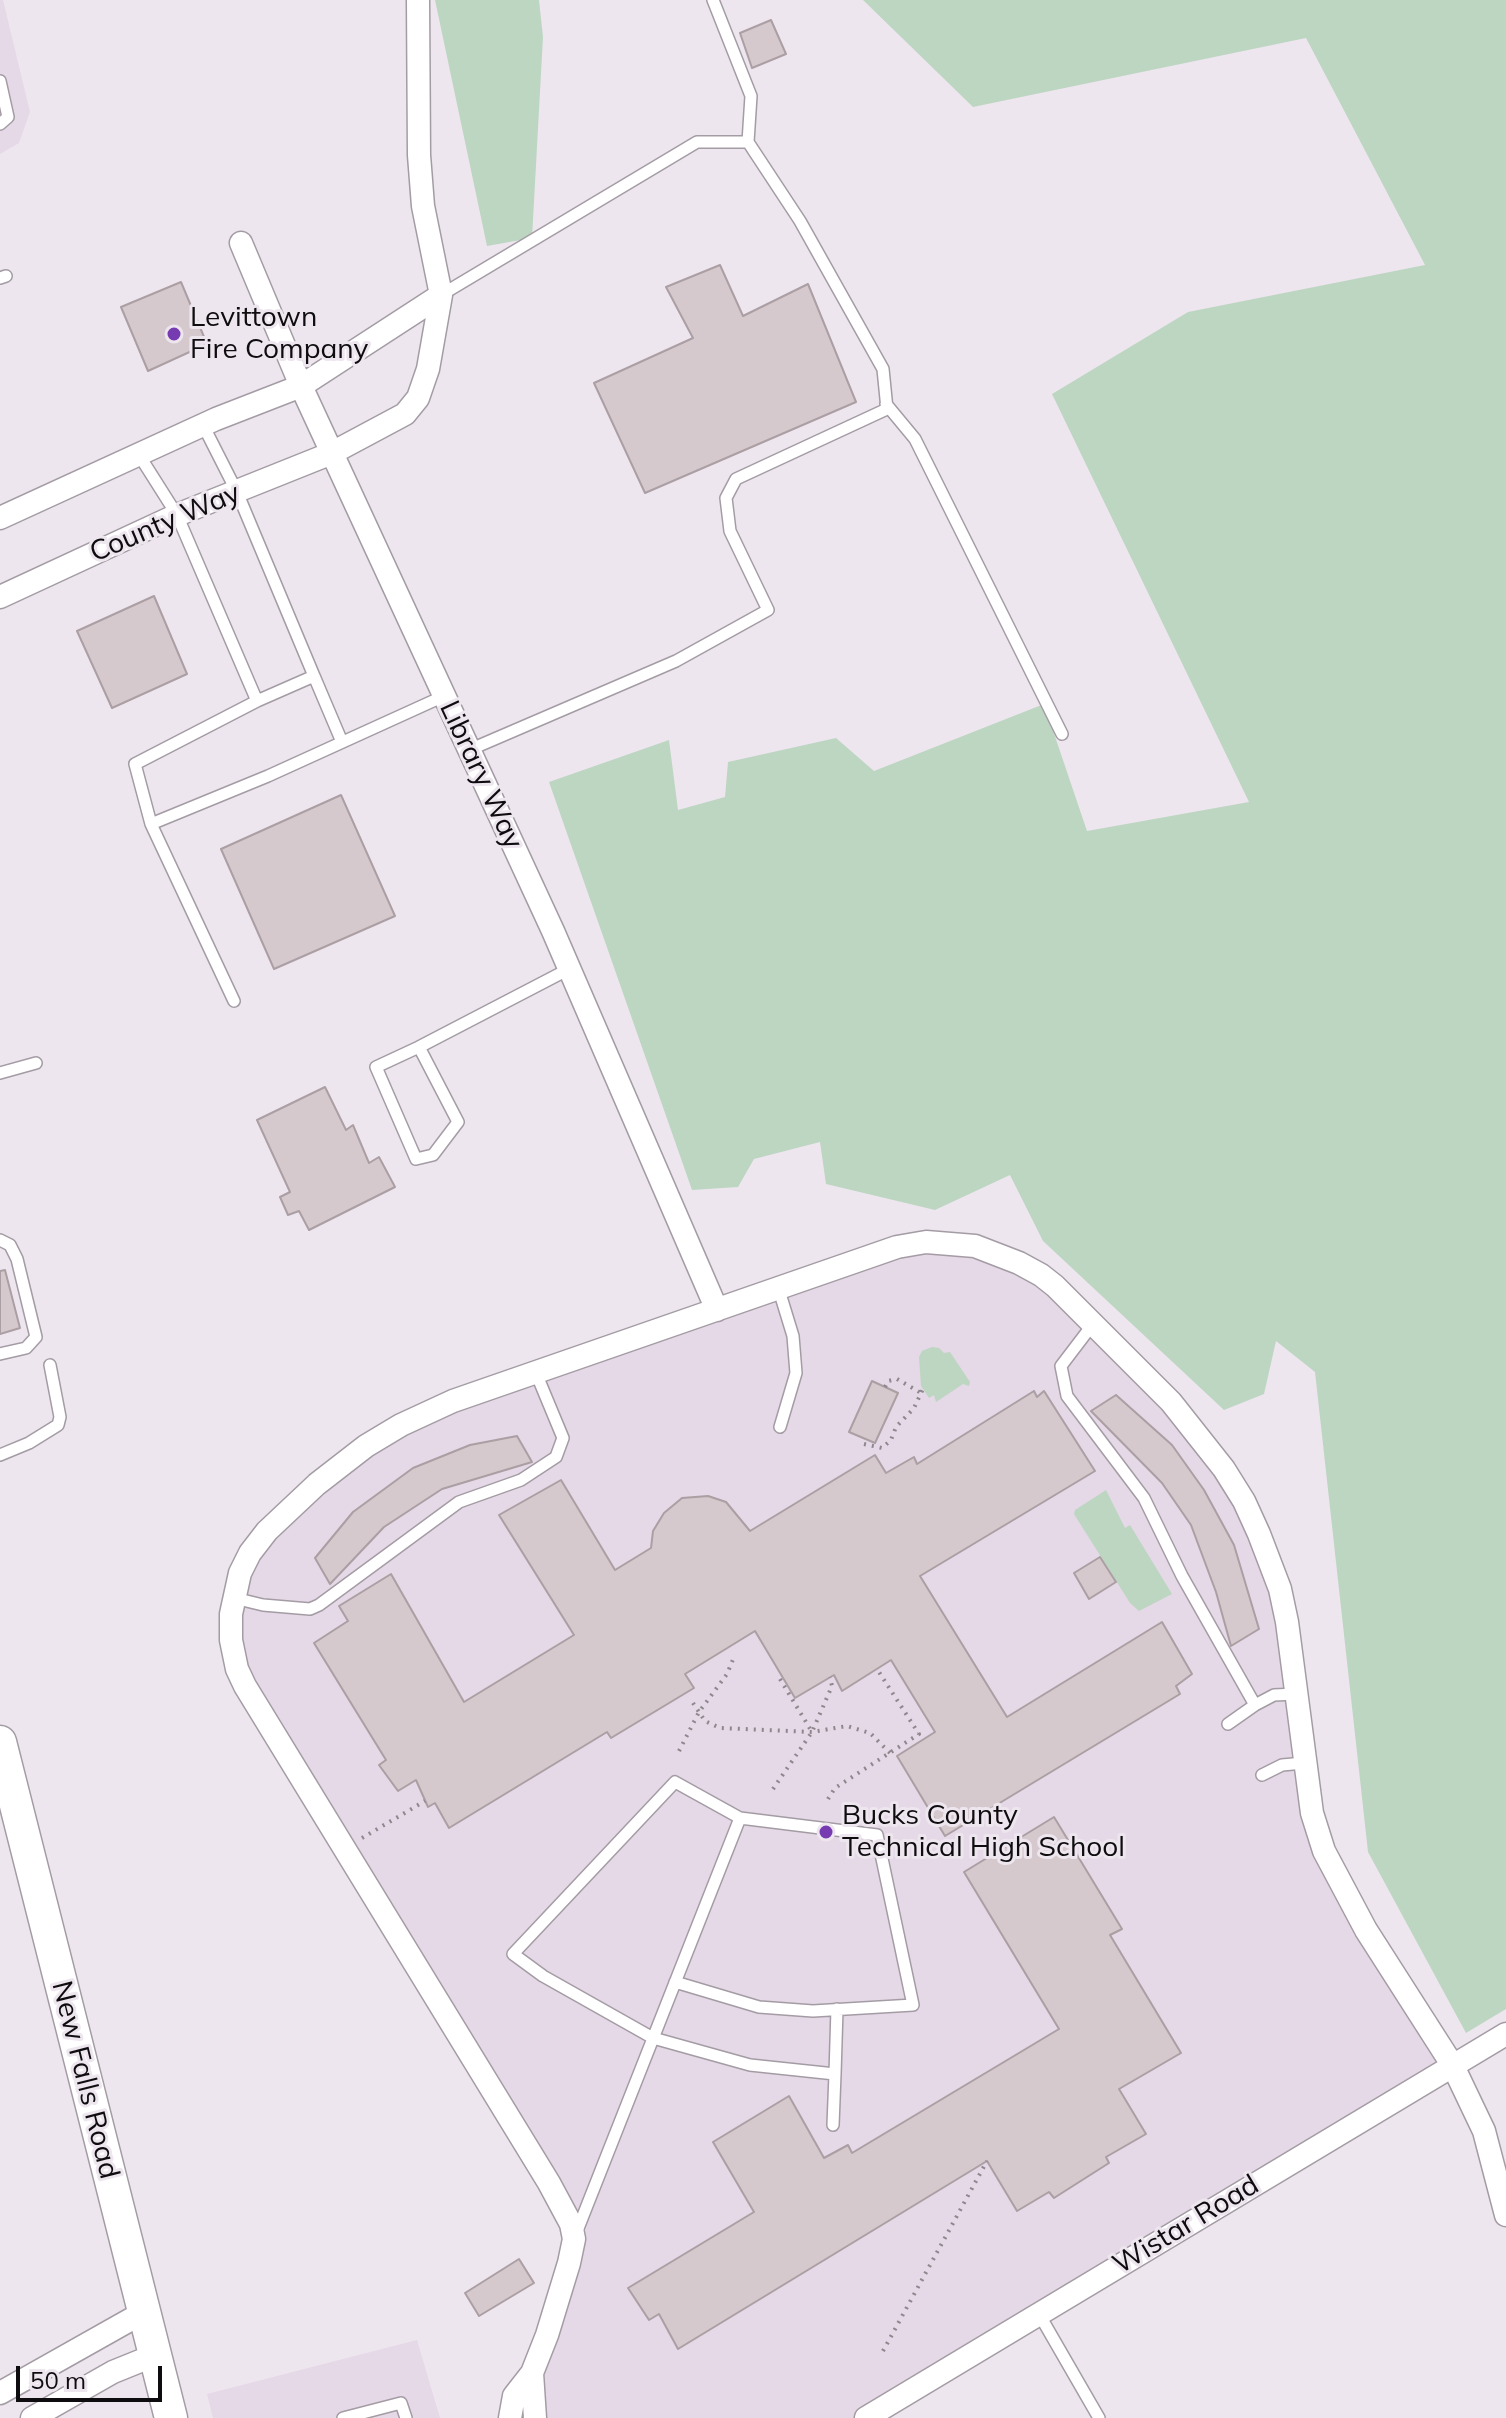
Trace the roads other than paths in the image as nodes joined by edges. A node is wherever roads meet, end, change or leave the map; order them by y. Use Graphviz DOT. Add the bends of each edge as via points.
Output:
graph roads {
  1 [pos="418,0"];
  2 [pos="713,0"];
  3 [pos="0,81"];
  4 [pos="0,124"];
  5 [pos="748,142"];
  6 [pos="241,243"];
  7 [pos="441,295"];
  8 [pos="301,386"];
  9 [pos="886,404"];
  10 [pos="203,425"];
  11 [pos="332,453"];
  12 [pos="139,455"];
  13 [pos="237,492"];
  14 [pos="177,515"];
  15 [pos="0,518"];
  16 [pos="0,597"];
  17 [pos="314,676"];
  18 [pos="444,696"];
  19 [pos="257,701"];
  20 [pos="1062,734"];
  21 [pos="342,742"];
  22 [pos="469,750"];
  23 [pos="151,824"];
  24 [pos="569,969"];
  25 [pos="234,1001"];
  26 [pos="419,1047"];
  27 [pos="36,1063"];
  28 [pos="0,1073"];
  29 [pos="0,1240"];
  30 [pos="778,1287"];
  31 [pos="717,1310"];
  32 [pos="1093,1324"];
  33 [pos="0,1354"];
  34 [pos="50,1365"];
  35 [pos="536,1373"];
  36 [pos="780,1427"];
  37 [pos="0,1455"];
  38 [pos="234,1598"];
  39 [pos="1296,1694"];
  40 [pos="1255,1705"];
  41 [pos="1228,1724"];
  42 [pos="0,1742"];
  43 [pos="1304,1763"];
  44 [pos="1262,1775"];
  45 [pos="740,1818"];
  46 [pos="675,1982"];
  47 [pos="837,2009"];
  48 [pos="1506,2034"];
  49 [pos="653,2038"];
  50 [pos="1453,2066"];
  51 [pos="835,2074"];
  52 [pos="833,2125"];
  53 [pos="1506,2215"];
  54 [pos="574,2239"];
  55 [pos="144,2312"];
  56 [pos="1039,2314"];
  57 [pos="155,2355"];
  58 [pos="532,2373"];
  59 [pos="0,2393"];
  60 [pos="174,2416"];
  61 [pos="32,2418"];
  62 [pos="343,2418"];
  63 [pos="406,2418"];
  64 [pos="510,2418"];
  65 [pos="535,2418"];
  66 [pos="866,2418"];
  67 [pos="1099,2418"];
  1 -- 7 [label="street" via="419,155"];
  2 -- 5 [label="lane" via="751,96"];
  3 -- 4 [label="lane" via="8,117"];
  5 -- 7 [label="lane" via="697,142"];
  5 -- 9 [label="lane" via="800,221 883,369"];
  6 -- 8 [label="street, Library Way"];
  7 -- 8 [label="street"];
  7 -- 11 [label="street, County Way" via="418,398 396,420"];
  8 -- 10 [label="street"];
  8 -- 11 [label="street, Library Way"];
  9 -- 20 [label="lane" via="915,439"];
  9 -- 22 [label="lane" via="887,409 736,479 726,498 730,531 768,610 676,661"];
  10 -- 12 [label="street"];
  10 -- 13 [label="lane"];
  11 -- 13 [label="street, County Way"];
  11 -- 18 [label="street, Library Way"];
  12 -- 14 [label="lane"];
  12 -- 15 [label="street"];
  13 -- 14 [label="street, County Way"];
  13 -- 17 [label="lane"];
  14 -- 16 [label="street, County Way"];
  14 -- 19 [label="lane"];
  17 -- 19 [label="lane"];
  17 -- 21 [label="lane"];
  18 -- 21 [label="lane"];
  18 -- 22 [label="street, Library Way"];
  19 -- 23 [label="lane" via="135,764"];
  21 -- 23 [label="lane"];
  22 -- 24 [label="street, Library Way"];
  23 -- 25 [label="lane"];
  24 -- 26 [label="lane"];
  24 -- 31 [label="street, Library Way"];
  26 -- 26 [label="lane" via="458,1122 433,1155 416,1159 376,1067"];
  27 -- 28 [label="lane"];
  29 -- 33 [label="lane" via="10,1245 17,1259 36,1337 26,1348"];
  30 -- 31 [label="street"];
  30 -- 32 [label="street" via="897,1247 948,1242 975,1246 1041,1275"];
  30 -- 36 [label="lane" via="793,1336 796,1373"];
  31 -- 35 [label="street"];
  32 -- 39 [label="street" via="1190,1424 1244,1501 1280,1589"];
  32 -- 40 [label="lane" via="1061,1366 1067,1396 1144,1498"];
  34 -- 37 [label="lane" via="58,1425"];
  35 -- 38 [label="street" via="453,1401 366,1446 267,1531 240,1573"];
  35 -- 38 [label="lane" via="563,1438 556,1457 521,1480 459,1502 310,1609"];
  38 -- 54 [label="street" via="231,1640 245,1686 549,2183"];
  39 -- 40 [label="lane" via="1274,1695"];
  39 -- 43 [label="street"];
  40 -- 41 [label="lane"];
  42 -- 55 [label="main road, New Falls Road"];
  43 -- 44 [label="lane" via="1282,1765"];
  43 -- 50 [label="street" via="1312,1813 1338,1882"];
  45 -- 46 [label="lane"];
  45 -- 47 [label="lane" via="877,1835 913,2005"];
  45 -- 49 [label="lane" via="675,1782 513,1954"];
  46 -- 47 [label="lane" via="759,2007"];
  46 -- 49 [label="lane"];
  47 -- 51 [label="lane"];
  48 -- 50 [label="street, Wistar Road"];
  49 -- 51 [label="lane" via="750,2065"];
  49 -- 54 [label="lane"];
  50 -- 53 [label="street" via="1488,2143"];
  50 -- 56 [label="street, Wistar Road"];
  51 -- 52 [label="lane"];
  54 -- 58 [label="street"];
  55 -- 57 [label="main road, New Falls Road"];
  55 -- 59 [label="street"];
  56 -- 66 [label="street, Wistar Road"];
  56 -- 67 [label="lane"];
  57 -- 60 [label="main road, New Falls Road"];
  57 -- 61 [label="street" via="113,2372"];
  58 -- 64 [label="street" via="514,2396"];
  58 -- 65 [label="street"];
  62 -- 63 [label="lane" via="401,2403"];
}
